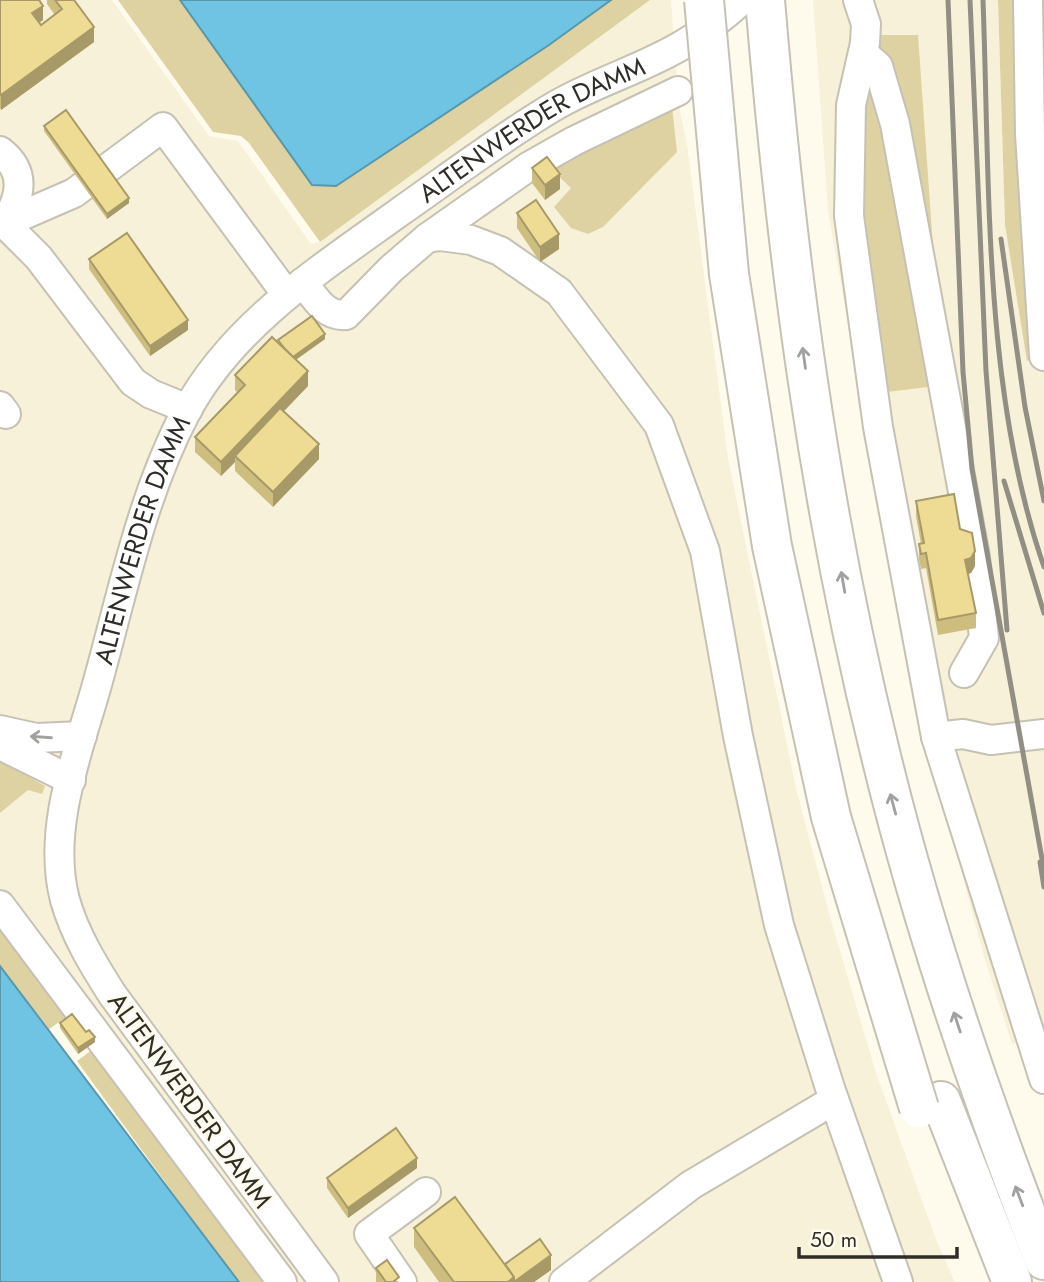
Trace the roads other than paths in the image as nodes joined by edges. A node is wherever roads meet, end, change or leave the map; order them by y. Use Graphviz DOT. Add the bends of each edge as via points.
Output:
graph roads {
  1 [pos="704,0"];
  2 [pos="725,0"];
  3 [pos="742,0"];
  4 [pos="765,0"];
  5 [pos="858,0"];
  6 [pos="1028,0"];
  7 [pos="863,53"];
  8 [pos="678,91"];
  9 [pos="0,151"];
  10 [pos="3,221"];
  11 [pos="427,239"];
  12 [pos="295,289"];
  13 [pos="1042,314"];
  14 [pos="188,409"];
  15 [pos="964,673"];
  16 [pos="0,730"];
  17 [pos="1044,734"];
  18 [pos="82,736"];
  19 [pos="936,737"];
  20 [pos="0,745"];
  21 [pos="71,780"];
  22 [pos="0,905"];
  23 [pos="1044,1079"];
  24 [pos="834,1100"];
  25 [pos="426,1192"];
  26 [pos="1044,1260"];
  27 [pos="282,1282"];
  28 [pos="324,1282"];
  29 [pos="402,1282"];
  30 [pos="564,1282"];
  31 [pos="898,1282"];
  32 [pos="987,1282"];
  33 [pos="1013,1282"];
  1 -- 32 [label="highway, bridge" via="729,274 791,638 831,817 870,955 919,1108"];
  2 -- 33 [label="highway" via="764,353 819,660 893,954 941,1101"];
  3 -- 12 [label="street, ALTENWERDER DAMM" via="682,45 600,82 502,139"];
  26 -- 4 [label="highway, one-way" via="942,978 877,739 849,615 810,401"];
  5 -- 7 [label="street" via="866,24"];
  6 -- 13 [label="street" via="1030,134"];
  7 -- 15 [label="street" via="878,66 895,124 975,558 984,639"];
  7 -- 19 [label="street" via="851,105 849,216 878,427"];
  8 -- 11 [label="street" via="528,167"];
  9 -- 10 [label="street" via="18,172 20,190 18,201"];
  10 -- 12 [label="street" via="74,192 163,127"];
  10 -- 14 [label="street" via="39,258 133,382"];
  11 -- 12 [label="street" via="346,315 335,316"];
  11 -- 24 [label="street" via="440,236 500,251 559,292 659,425 705,551 738,736 779,925"];
  12 -- 14 [label="street, ALTENWERDER DAMM" via="243,337"];
  14 -- 18 [label="street, ALTENWERDER DAMM" via="153,489"];
  18 -- 16 [label="street, one-way" via="37,738"];
  17 -- 19 [label="street" via="991,740 962,734"];
  18 -- 21 [label="street, ALTENWERDER DAMM"];
  19 -- 23 [label="street"];
  20 -- 21 [label="street"];
  21 -- 28 [label="street, ALTENWERDER DAMM" via="63,813 61,876 86,953"];
  22 -- 27 [label="street"];
  24 -- 30 [label="street" via="691,1185"];
  24 -- 31 [label="street"];
  25 -- 29 [label="street" via="369,1234"];
}
